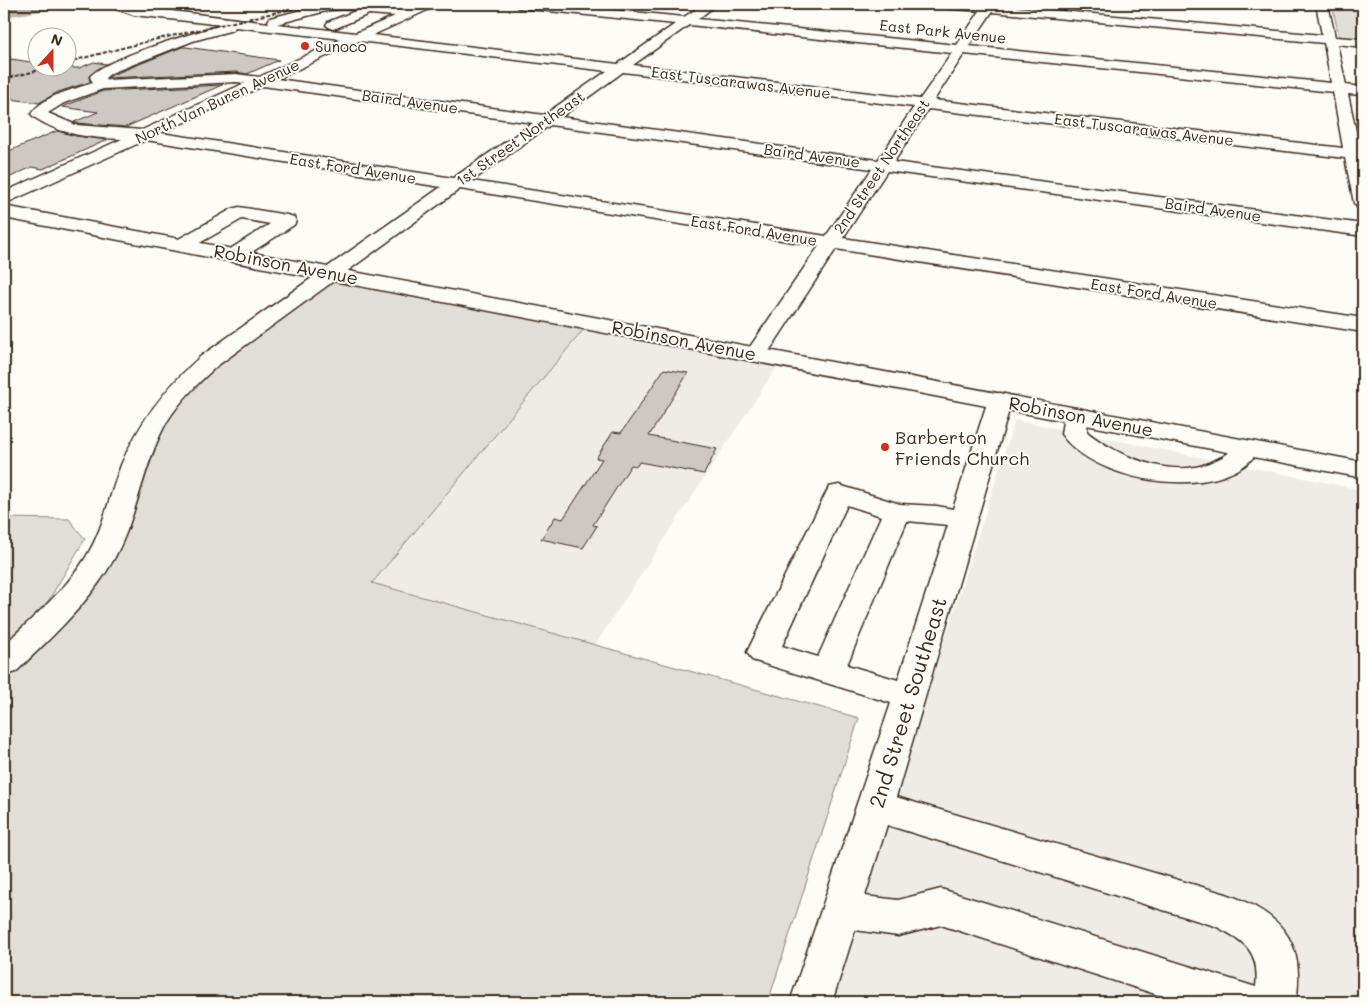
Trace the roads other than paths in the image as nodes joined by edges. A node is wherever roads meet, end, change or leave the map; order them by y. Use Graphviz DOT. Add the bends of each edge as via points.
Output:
graph roads {
  1 [pos="142,4"];
  2 [pos="430,4"];
  3 [pos="520,4"];
  4 [pos="711,4"];
  5 [pos="943,4"];
  6 [pos="1322,4"];
  7 [pos="187,6"];
  8 [pos="348,6"];
  9 [pos="989,6"];
  10 [pos="410,13"];
  11 [pos="163,14"];
  12 [pos="687,21"];
  13 [pos="242,23"];
  14 [pos="258,25"];
  15 [pos="358,37"];
  16 [pos="312,40"];
  17 [pos="1329,40"];
  18 [pos="1363,43"];
  19 [pos="961,50"];
  20 [pos="317,55"];
  21 [pos="619,68"];
  22 [pos="260,81"];
  23 [pos="101,85"];
  24 [pos="1223,87"];
  25 [pos="1363,91"];
  26 [pos="1342,95"];
  27 [pos="923,103"];
  28 [pos="546,120"];
  29 [pos="144,135"];
  30 [pos="1358,155"];
  31 [pos="882,165"];
  32 [pos="455,184"];
  33 [pos="4,199"];
  34 [pos="1363,202"];
  35 [pos="4,212"];
  36 [pos="1363,230"];
  37 [pos="831,242"];
  38 [pos="182,245"];
  39 [pos="234,255"];
  40 [pos="330,273"];
  41 [pos="1363,326"];
  42 [pos="756,354"];
  43 [pos="1000,400"];
  44 [pos="1076,415"];
  45 [pos="1248,448"];
  46 [pos="1363,470"];
  47 [pos="898,512"];
  48 [pos="963,520"];
  49 [pos="4,664"];
  50 [pos="828,671"];
  51 [pos="910,696"];
  52 [pos="874,806"];
  53 [pos="841,910"];
  54 [pos="811,1002"];
  55 [pos="1242,1002"];
  56 [pos="1275,1002"];
  1 -- 11 [label="street" via="122,6"];
  2 -- 10 [label="street, North Van Buren Avenue"];
  3 -- 12 [label="street, East Park Avenue"];
  4 -- 12 [label="street, 1st Street Northeast"];
  5 -- 9 [label="street"];
  6 -- 17 [label="street"];
  7 -- 11 [label="street"];
  8 -- 14 [label="street" via="330,6"];
  9 -- 17 [label="street"];
  9 -- 19 [label="street, 2nd Street Northeast"];
  10 -- 15 [label="street, North Van Buren Avenue"];
  10 -- 16 [label="street" via="368,10"];
  11 -- 13 [label="street"];
  12 -- 19 [label="street, East Park Avenue"];
  12 -- 21 [label="street, 1st Street Northeast"];
  13 -- 14 [label="street"];
  13 -- 23 [label="street" via="188,38 106,70 97,77"];
  14 -- 16 [label="street"];
  15 -- 16 [label="street, North Van Buren Avenue"];
  15 -- 21 [label="street, East Tuscarawas Avenue"];
  16 -- 20 [label="street, North Van Buren Avenue"];
  16 -- 20 [label="street"];
  17 -- 18 [label="street"];
  17 -- 26 [label="street"];
  19 -- 26 [label="street, East Park Avenue"];
  19 -- 27 [label="street, 2nd Street Northeast"];
  20 -- 22 [label="street, North Van Buren Avenue"];
  21 -- 27 [label="street, East Tuscarawas Avenue"];
  21 -- 28 [label="street, 1st Street Northeast"];
  22 -- 23 [label="street, Baird Avenue" via="221,78"];
  22 -- 28 [label="street, Baird Avenue"];
  22 -- 29 [label="street, North Van Buren Avenue"];
  23 -- 29 [label="street, East Ford Avenue" via="54,102 40,114 50,122 72,129"];
  24 -- 26 [label="street"];
  25 -- 26 [label="street, East Park Avenue"];
  26 -- 30 [label="street"];
  27 -- 30 [label="street, East Tuscarawas Avenue"];
  27 -- 31 [label="street, 2nd Street Northeast"];
  28 -- 31 [label="street, Baird Avenue"];
  28 -- 32 [label="street, 1st Street Northeast"];
  29 -- 32 [label="street, East Ford Avenue"];
  29 -- 33 [label="street, North Van Buren Avenue"];
  30 -- 34 [label="street"];
  31 -- 36 [label="street, Baird Avenue"];
  31 -- 37 [label="street, 2nd Street Northeast"];
  32 -- 37 [label="street, East Ford Avenue"];
  32 -- 40 [label="street, 1st Street Northeast"];
  35 -- 38 [label="street, Robinson Avenue"];
  37 -- 41 [label="street, East Ford Avenue"];
  37 -- 42 [label="street, 2nd Street Northeast"];
  38 -- 39 [label="street, Robinson Avenue"];
  38 -- 39 [label="street" via="238,213 287,221"];
  39 -- 40 [label="street, Robinson Avenue"];
  40 -- 42 [label="street, Robinson Avenue"];
  40 -- 49 [label="street, 1st Street Northeast" via="209,361 163,410 149,431 134,466 114,530 100,558 65,605"];
  42 -- 43 [label="street, Robinson Avenue"];
  43 -- 44 [label="street, Robinson Avenue"];
  43 -- 48 [label="street, 2nd Street Southeast"];
  44 -- 45 [label="street, Robinson Avenue"];
  44 -- 45 [label="street" via="1074,434 1098,454 1159,474 1212,471 1236,460"];
  45 -- 46 [label="street, Robinson Avenue"];
  47 -- 48 [label="street" via="937,514"];
  47 -- 50 [label="street"];
  47 -- 50 [label="street" via="839,493 764,652"];
  48 -- 51 [label="street, 2nd Street Southeast"];
  50 -- 51 [label="street"];
  51 -- 52 [label="street, 2nd Street Southeast"];
  52 -- 53 [label="street, 2nd Street Southeast"];
  52 -- 56 [label="street" via="1226,912 1256,928 1274,950 1280,978"];
  53 -- 54 [label="street, 2nd Street Southeast"];
  53 -- 55 [label="street" via="898,918 941,907"];
}
